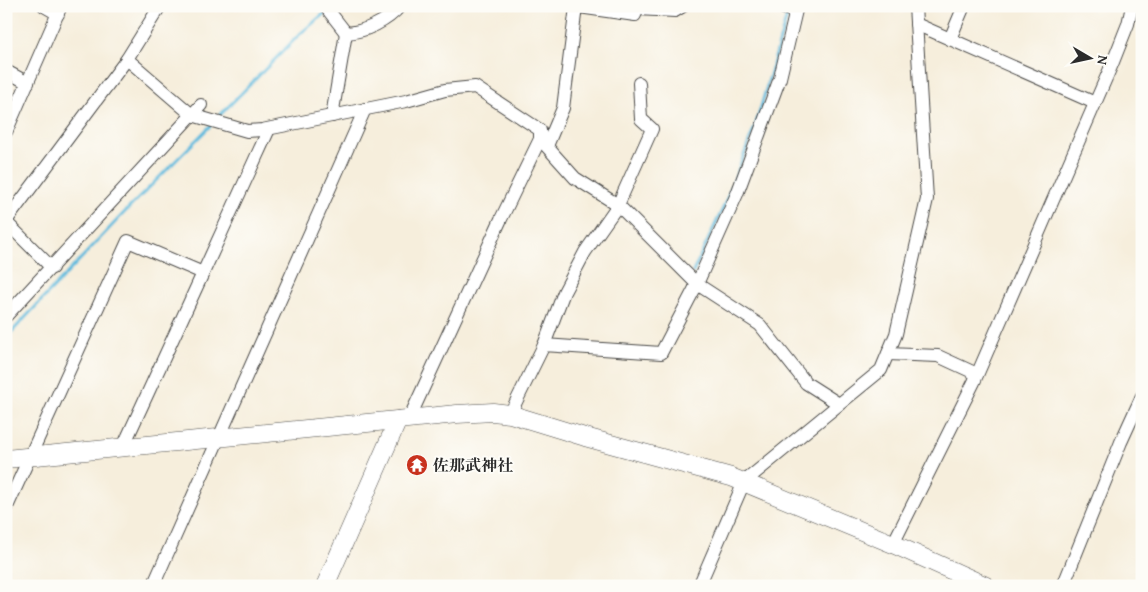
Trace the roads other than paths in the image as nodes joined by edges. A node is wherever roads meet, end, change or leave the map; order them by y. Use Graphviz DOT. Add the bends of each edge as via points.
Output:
graph roads {
  1 [pos="44,6"];
  2 [pos="160,6"];
  3 [pos="325,6"];
  4 [pos="400,6"];
  5 [pos="572,6"];
  6 [pos="683,6"];
  7 [pos="914,6"];
  8 [pos="964,6"];
  9 [pos="1132,6"];
  10 [pos="576,7"];
  11 [pos="779,7"];
  12 [pos="637,8"];
  13 [pos="60,10"];
  14 [pos="796,10"];
  15 [pos="916,24"];
  16 [pos="344,30"];
  17 [pos="950,39"];
  18 [pos="127,59"];
  19 [pos="6,71"];
  20 [pos="28,83"];
  21 [pos="639,83"];
  22 [pos="1095,103"];
  23 [pos="365,109"];
  24 [pos="197,112"];
  25 [pos="332,116"];
  26 [pos="268,129"];
  27 [pos="6,132"];
  28 [pos="543,142"];
  29 [pos="618,205"];
  30 [pos="6,222"];
  31 [pos="52,268"];
  32 [pos="203,273"];
  33 [pos="697,284"];
  34 [pos="6,316"];
  35 [pos="544,345"];
  36 [pos="888,354"];
  37 [pos="978,374"];
  38 [pos="1142,396"];
  39 [pos="839,404"];
  40 [pos="510,414"];
  41 [pos="404,419"];
  42 [pos="220,438"];
  43 [pos="123,447"];
  44 [pos="30,456"];
  45 [pos="6,459"];
  46 [pos="744,482"];
  47 [pos="6,509"];
  48 [pos="893,544"];
  49 [pos="153,586"];
  50 [pos="325,586"];
  51 [pos="699,586"];
  52 [pos="986,586"];
  53 [pos="1063,586"];
  1 -- 13 [label="street"];
  2 -- 18 [label="street"];
  3 -- 16 [label="street"];
  4 -- 16 [label="street" via="393,15 378,23 356,32"];
  5 -- 10 [label="street"];
  6 -- 12 [label="street" via="675,11"];
  7 -- 15 [label="street"];
  8 -- 17 [label="street"];
  9 -- 22 [label="street" via="1128,24"];
  10 -- 12 [label="street" via="635,15"];
  10 -- 28 [label="street" via="563,108"];
  11 -- 14 [label="street"];
  13 -- 20 [label="street"];
  14 -- 33 [label="street" via="780,78 737,194"];
  15 -- 17 [label="street"];
  15 -- 36 [label="street" via="927,199 896,334"];
  16 -- 25 [label="street"];
  17 -- 22 [label="street"];
  18 -- 24 [label="street"];
  18 -- 30 [label="street"];
  19 -- 20 [label="street"];
  20 -- 27 [label="street"];
  21 -- 29 [label="street" via="641,118 652,129"];
  22 -- 37 [label="street"];
  23 -- 25 [label="street"];
  23 -- 28 [label="street" via="445,90 475,87 540,130"];
  23 -- 42 [label="street"];
  24 -- 26 [label="street" via="247,131"];
  24 -- 31 [label="street"];
  25 -- 26 [label="street"];
  26 -- 32 [label="street"];
  28 -- 29 [label="street" via="575,178"];
  28 -- 41 [label="street" via="501,219"];
  29 -- 33 [label="street"];
  29 -- 35 [label="street" via="585,252 564,292"];
  30 -- 31 [label="street"];
  31 -- 34 [label="street"];
  32 -- 43 [label="street"];
  32 -- 44 [label="street" via="128,241"];
  33 -- 35 [label="street" via="661,353"];
  33 -- 39 [label="street" via="760,325 806,383"];
  35 -- 40 [label="street"];
  36 -- 37 [label="street" via="938,356"];
  36 -- 39 [label="street" via="881,370"];
  37 -- 48 [label="street"];
  38 -- 53 [label="street"];
  39 -- 46 [label="street"];
  40 -- 41 [label="street" via="493,412"];
  40 -- 46 [label="street" via="698,466"];
  41 -- 42 [label="street"];
  41 -- 50 [label="street"];
  42 -- 43 [label="street"];
  42 -- 49 [label="street"];
  43 -- 44 [label="street"];
  44 -- 45 [label="street"];
  44 -- 47 [label="street"];
  46 -- 48 [label="street"];
  46 -- 51 [label="street"];
  48 -- 52 [label="street"];
}
